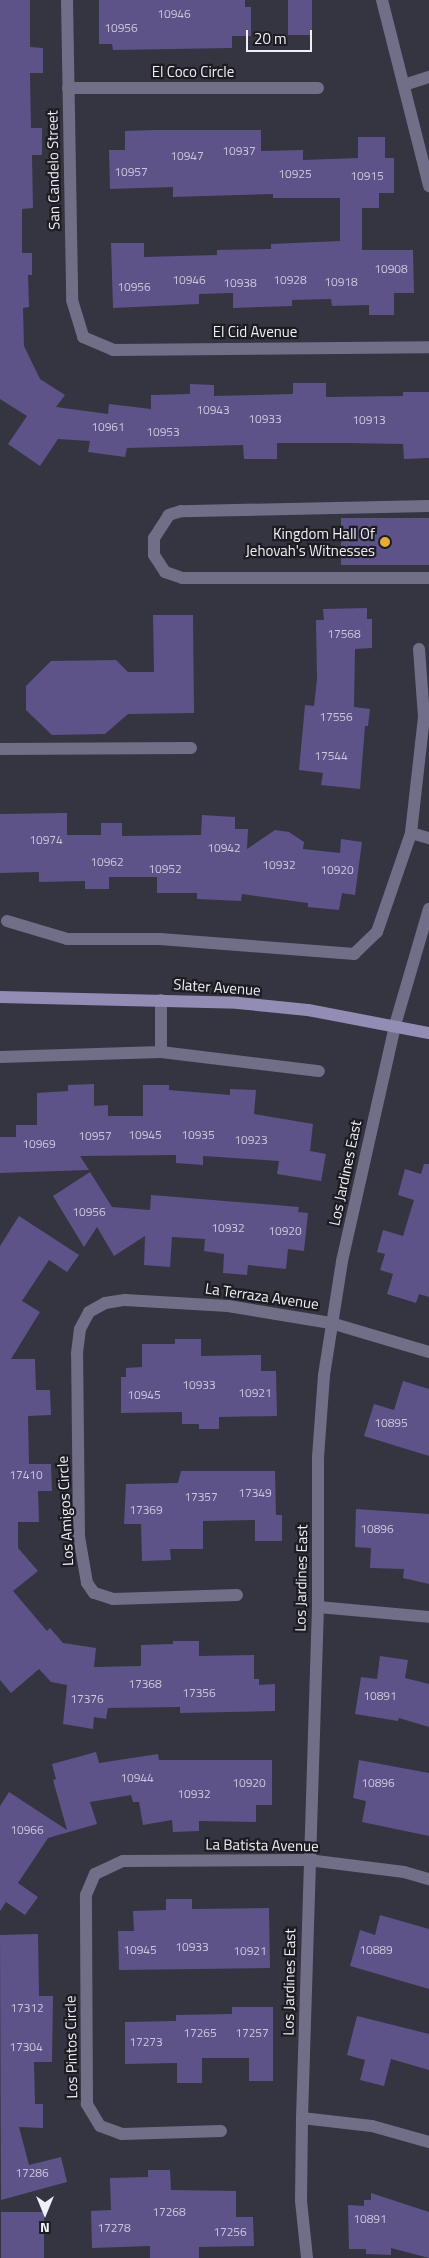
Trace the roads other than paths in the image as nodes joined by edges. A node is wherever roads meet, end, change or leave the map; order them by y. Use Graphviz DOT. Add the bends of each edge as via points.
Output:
graph roads {
  1 [pos="67,0"];
  2 [pos="382,0"];
  3 [pos="429,77"];
  4 [pos="404,85"];
  5 [pos="68,88"];
  6 [pos="318,88"];
  7 [pos="429,186"];
  8 [pos="83,337"];
  9 [pos="429,348"];
  10 [pos="429,506"];
  11 [pos="429,578"];
  12 [pos="419,650"];
  13 [pos="191,748"];
  14 [pos="0,750"];
  15 [pos="411,833"];
  16 [pos="429,838"];
  17 [pos="429,909"];
  18 [pos="7,921"];
  19 [pos="0,997"];
  20 [pos="161,1000"];
  21 [pos="394,1026"];
  22 [pos="429,1034"];
  23 [pos="161,1052"];
  24 [pos="0,1056"];
  25 [pos="319,1072"];
  26 [pos="89,1312"];
  27 [pos="331,1323"];
  28 [pos="429,1352"];
  29 [pos="237,1595"];
  30 [pos="318,1607"];
  31 [pos="429,1617"];
  32 [pos="308,1860"];
  33 [pos="95,1874"];
  34 [pos="429,1879"];
  35 [pos="302,2118"];
  36 [pos="221,2131"];
  37 [pos="429,2142"];
  38 [pos="307,2258"];
  1 -- 5 [label="street, San Candelo Street"];
  2 -- 4 [label="street"];
  3 -- 4 [label="street"];
  4 -- 7 [label="street"];
  5 -- 6 [label="street, El Coco Circle"];
  5 -- 8 [label="street, San Candelo Street" via="72,300"];
  8 -- 9 [label="street, El Cid Avenue" via="114,350"];
  10 -- 11 [label="street" via="181,511 170,515 154,538 154,555 165,572 182,578"];
  12 -- 15 [label="street" via="424,717"];
  13 -- 14 [label="street"];
  15 -- 16 [label="street"];
  15 -- 18 [label="street" via="377,932 354,954 160,939 67,939"];
  17 -- 21 [label="street, Los Jardines East"];
  19 -- 20 [label="main road, Slater Avenue"];
  20 -- 21 [label="main road, Slater Avenue" via="308,1010"];
  20 -- 23 [label="street"];
  21 -- 22 [label="main road, Slater Avenue"];
  21 -- 27 [label="street, Los Jardines East"];
  23 -- 24 [label="street"];
  23 -- 25 [label="street"];
  26 -- 27 [label="street, La Terraza Avenue" via="105,1303 153,1300 228,1306"];
  26 -- 29 [label="street, Los Amigos Circle" via="80,1329 77,1353 79,1536 87,1583 94,1593 113,1599"];
  27 -- 28 [label="street, La Terraza Avenue"];
  27 -- 30 [label="street, Los Jardines East" via="318,1457"];
  30 -- 31 [label="street"];
  30 -- 32 [label="street, Los Jardines East"];
  32 -- 33 [label="street, La Batista Avenue" via="123,1861"];
  32 -- 34 [label="street, La Batista Avenue" via="404,1872"];
  32 -- 35 [label="street, Los Jardines East"];
  33 -- 36 [label="street, Los Pintos Circle" via="86,1895 87,2104 100,2126 122,2134"];
  35 -- 37 [label="street" via="372,2126"];
  35 -- 38 [label="street, Los Jardines East" via="301,2201"];
}
